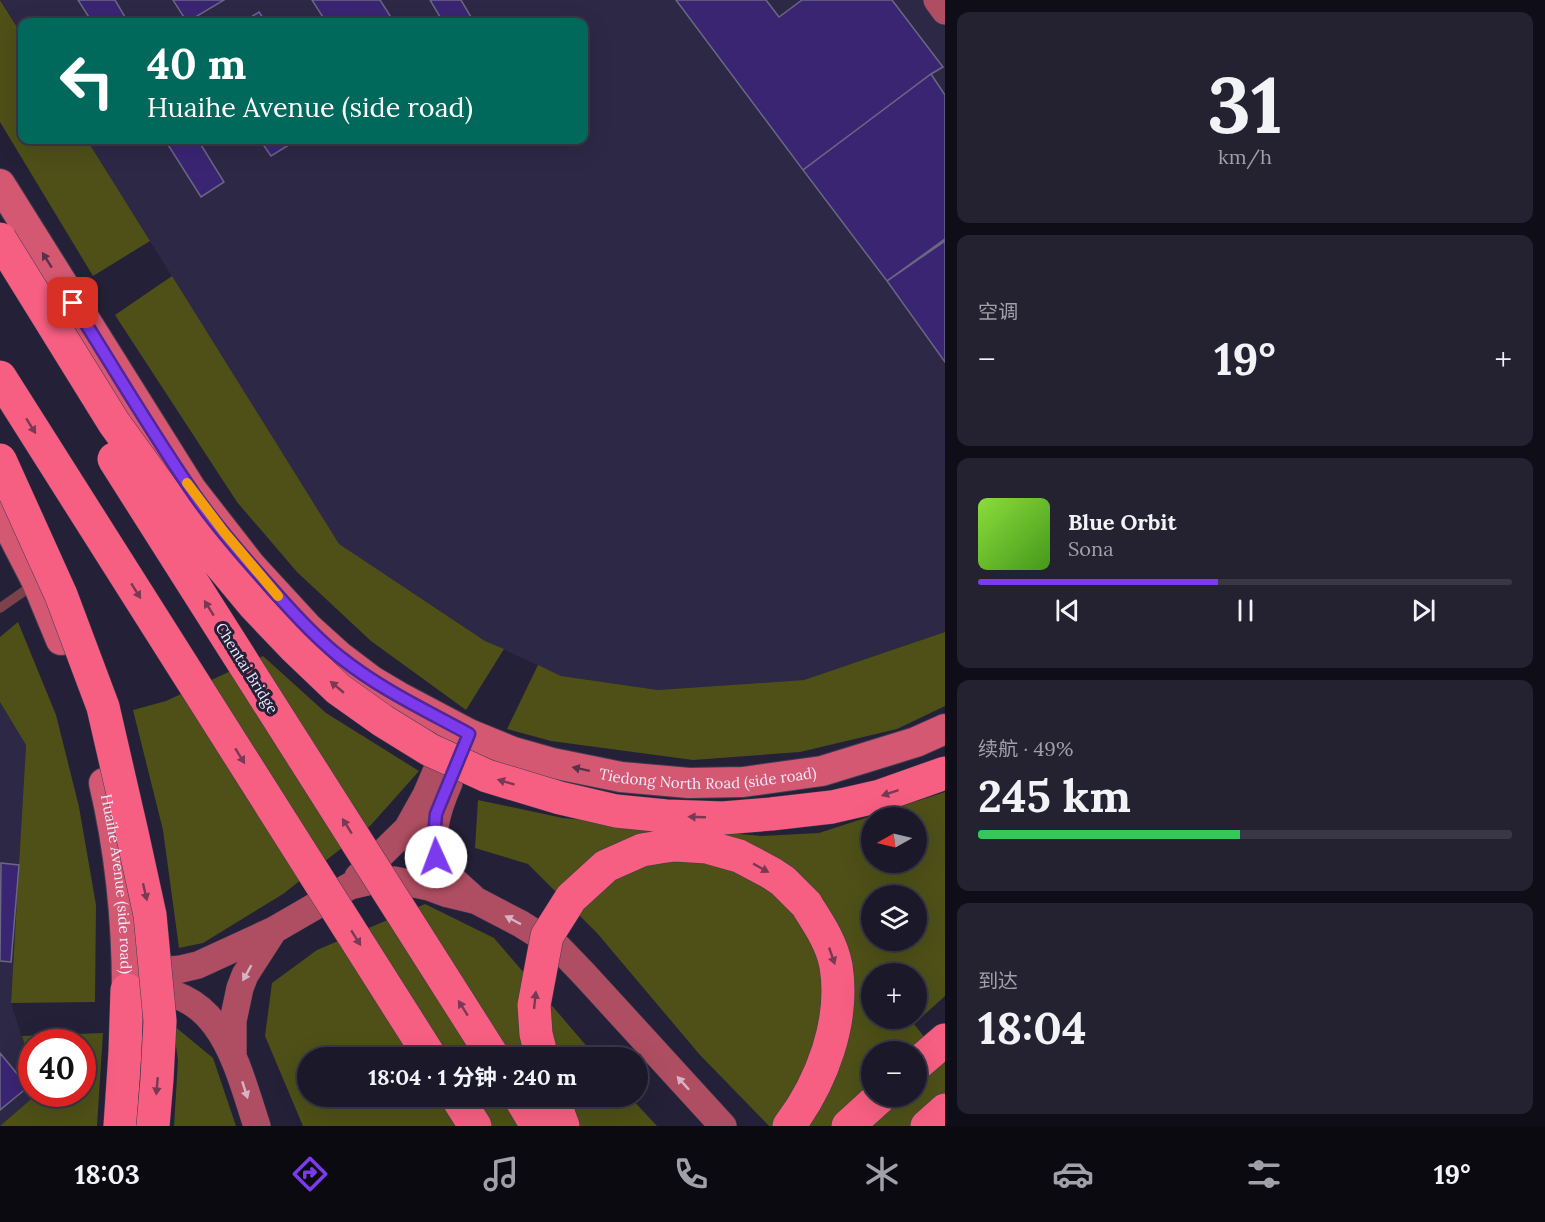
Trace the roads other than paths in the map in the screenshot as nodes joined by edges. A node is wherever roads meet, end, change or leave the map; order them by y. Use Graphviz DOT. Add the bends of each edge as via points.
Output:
graph roads {
  1 [pos="937,0"];
  2 [pos="945,11"];
  3 [pos="0,184"];
  4 [pos="0,239"];
  5 [pos="0,278"];
  6 [pos="0,377"];
  7 [pos="0,460"];
  8 [pos="0,510"];
  9 [pos="37,582"];
  10 [pos="0,608"];
  11 [pos="945,729"];
  12 [pos="462,731"];
  13 [pos="945,774"];
  14 [pos="350,886"];
  15 [pos="477,901"];
  16 [pos="274,930"];
  17 [pos="127,982"];
  18 [pos="424,1047"];
  19 [pos="487,1047"];
  20 [pos="539,1047"];
  21 [pos="233,1054"];
  22 [pos="463,1107"];
  23 [pos="526,1107"];
  24 [pos="556,1107"];
  25 [pos="869,1107"];
  26 [pos="945,1110"];
  27 [pos="120,1126"];
  28 [pos="153,1126"];
  29 [pos="257,1126"];
  30 [pos="475,1126"];
  31 [pos="537,1126"];
  32 [pos="563,1126"];
  33 [pos="723,1126"];
  34 [pos="789,1126"];
  35 [pos="848,1126"];
  36 [pos="927,1126"];
  1 -- 2 [label="street"];
  12 -- 3 [label="main road, one-way" via="381,686 339,657 251,566 191,489"];
  13 -- 4 [label="highway, one-way, bridge" via="832,807 723,818 666,816 616,811 560,798 487,776 430,750 338,689 246,596 190,528 114,423"];
  19 -- 5 [label="highway, Chentai Bridge, one-way, bridge"];
  6 -- 18 [label="highway, one-way, bridge"];
  7 -- 28 [label="highway, one-way, bridge" via="61,595 103,707 132,833 150,915 160,1021"];
  8 -- 9 [label="main road, Huaihe Avenue (side road)"];
  9 -- 10 [label="lane"];
  9 -- 17 [label="main road, Huaihe Avenue (side road)" via="76,678 110,805 124,902"];
  11 -- 12 [label="main road, Tiedong North Road (side road), one-way" via="822,771 714,783 660,781 584,770 513,752"];
  12 -- 14 [label="street" via="407,828"];
  12 -- 15 [label="street" via="436,814 434,837 436,857 445,872"];
  14 -- 15 [label="street" via="394,880"];
  14 -- 16 [label="street"];
  33 -- 15 [label="street, one-way" via="559,948"];
  16 -- 17 [label="street" via="198,965 149,973"];
  16 -- 21 [label="street, one-way" via="240,988 233,1021"];
  17 -- 21 [label="street" via="189,1000 213,1021"];
  17 -- 27 [label="highway"];
  20 -- 34 [label="highway, one-way, bridge" via="534,1005 547,936 571,898 606,866 642,850 695,845 723,851 754,864 793,890 824,934 836,965 838,1004 832,1037 821,1074"];
  21 -- 29 [label="street, one-way"];
  22 -- 30 [label="highway"];
  23 -- 31 [label="highway"];
  24 -- 32 [label="highway"];
  25 -- 35 [label="highway"];
  26 -- 36 [label="highway"];
}
